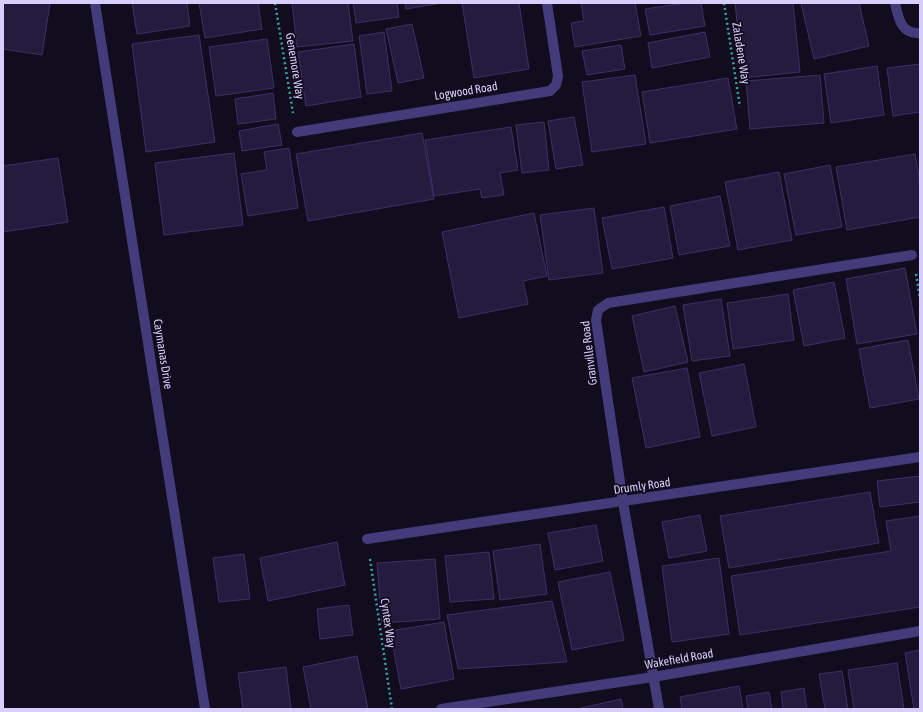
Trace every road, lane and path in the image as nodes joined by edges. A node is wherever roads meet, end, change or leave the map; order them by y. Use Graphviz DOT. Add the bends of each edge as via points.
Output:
graph roads {
  1 [pos="95,3"];
  2 [pos="275,3"];
  3 [pos="547,3"];
  4 [pos="724,3"];
  5 [pos="895,3"];
  6 [pos="920,33"];
  7 [pos="740,106"];
  8 [pos="296,132"];
  9 [pos="912,255"];
  10 [pos="920,457"];
  11 [pos="623,502"];
  12 [pos="367,539"];
  13 [pos="920,631"];
  14 [pos="653,677"];
  15 [pos="205,709"];
  16 [pos="392,709"];
  17 [pos="441,709"];
  18 [pos="659,709"];
  1 -- 15 [label="street, Caymanas Drive"];
  2 -- 8 [label="path, Genemore Way"];
  3 -- 8 [label="street, Logwood Road" via="558,76 556,85 550,91"];
  4 -- 7 [label="path, Zaladene Way"];
  5 -- 6 [label="street" via="898,19 904,29"];
  9 -- 11 [label="street, Granville Road" via="608,303 598,310 596,320"];
  10 -- 11 [label="street, Drumly Road"];
  11 -- 12 [label="street, Drumly Road"];
  11 -- 14 [label="street, Granville Road"];
  12 -- 16 [label="path, Cyntex Way"];
  13 -- 14 [label="street, Wakefield Road"];
  14 -- 17 [label="street, Wakefield Road"];
  14 -- 18 [label="street, Granville Road"];
}
